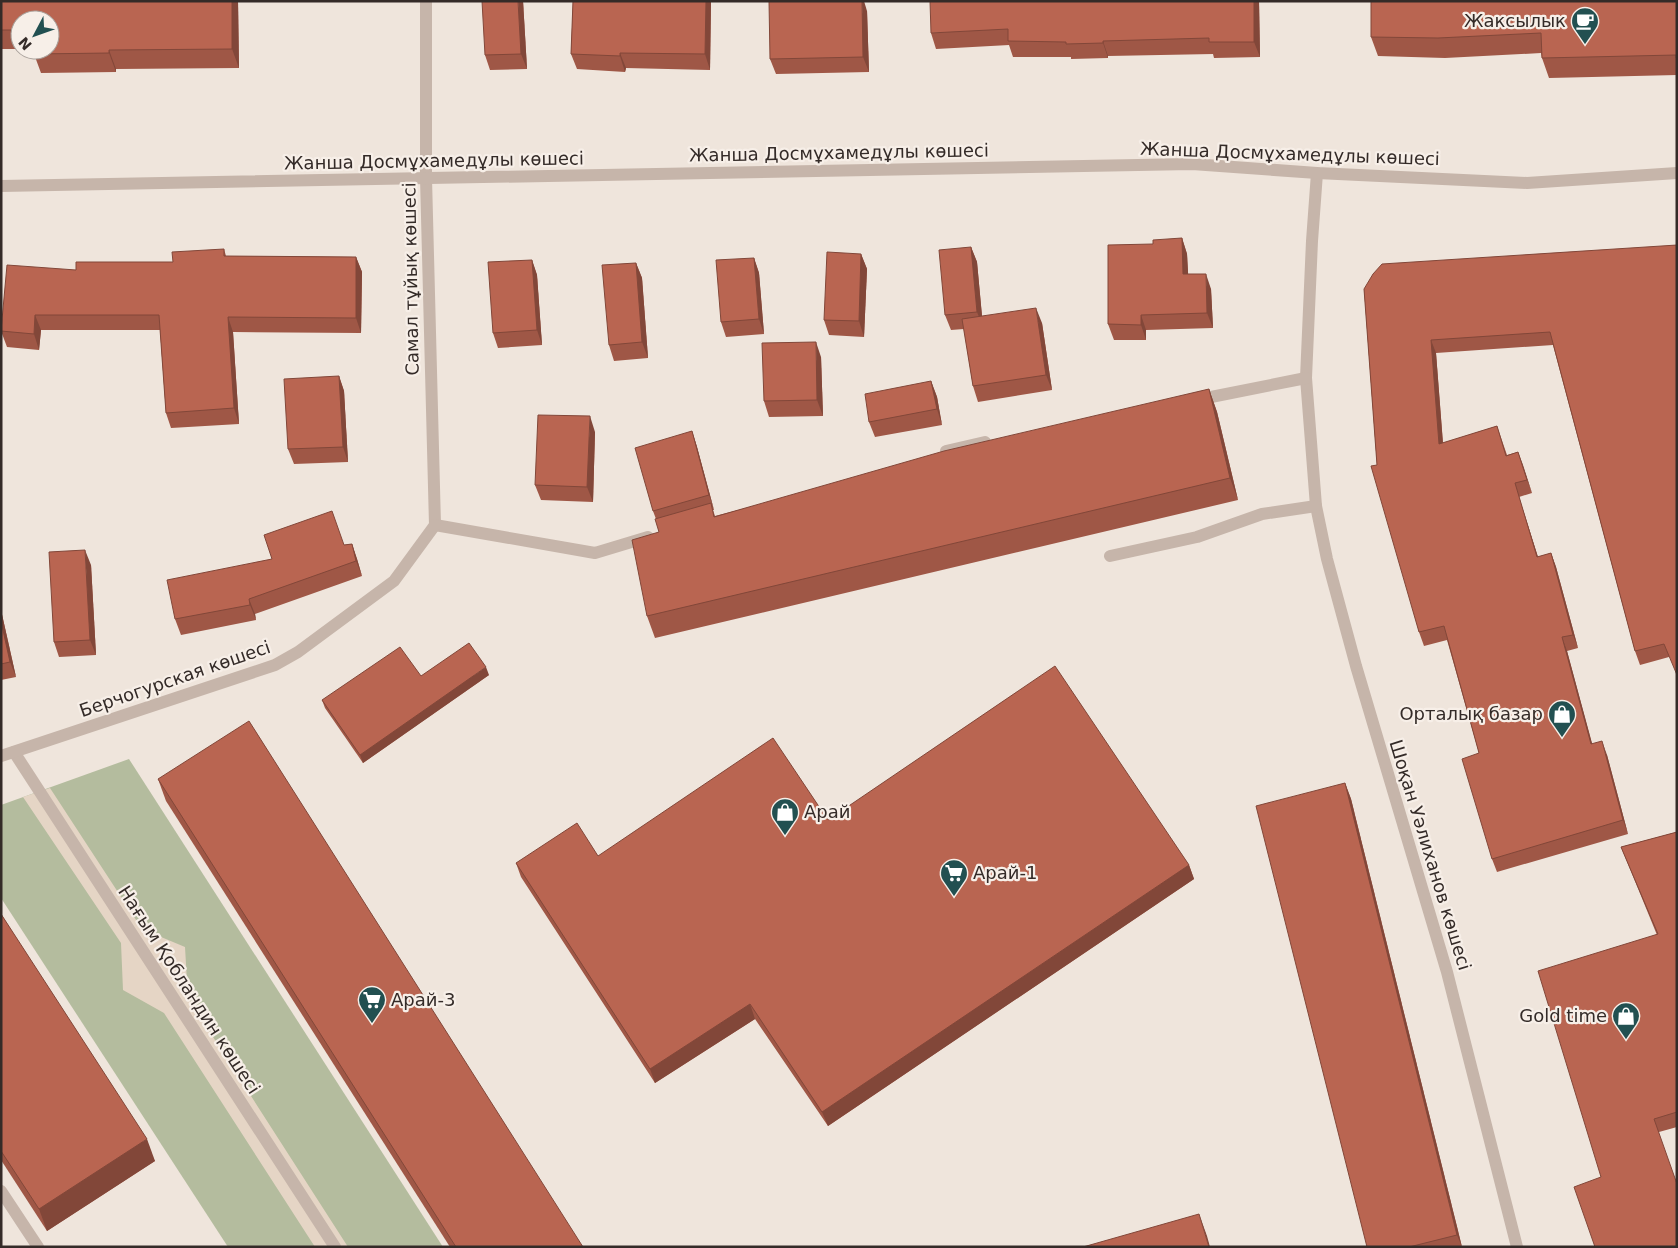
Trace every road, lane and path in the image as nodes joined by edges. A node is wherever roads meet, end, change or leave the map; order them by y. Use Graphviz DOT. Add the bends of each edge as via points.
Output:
graph roads {
  1 [pos="426,1"];
  2 [pos="1317,173"];
  3 [pos="1677,173"];
  4 [pos="426,178"];
  5 [pos="1,186"];
  6 [pos="1306,378"];
  7 [pos="1186,402"];
  8 [pos="992,440"];
  9 [pos="935,454"];
  10 [pos="1316,506"];
  11 [pos="435,525"];
  12 [pos="661,534"];
  13 [pos="1110,556"];
  14 [pos="14,752"];
  15 [pos="1,756"];
  16 [pos="1,1191"];
  17 [pos="38,1247"];
  18 [pos="335,1247"];
  19 [pos="1517,1247"];
  1 -- 4 [label="street, Самал тұйық көшесі"];
  2 -- 3 [label="street, Жанша Досмұхамедұлы көшесі" via="1527,182"];
  2 -- 4 [label="street, Жанша Досмұхамедұлы көшесі" via="1192,164"];
  2 -- 6 [label="street, Шоқан Уәлиханов көшесі"];
  4 -- 5 [label="street, Жанша Досмұхамедұлы көшесі"];
  4 -- 11 [label="street, Самал тұйық көшесі"];
  6 -- 7 [label="street"];
  6 -- 10 [label="street, Шоқан Уәлиханов көшесі"];
  8 -- 9 [label="street"];
  10 -- 13 [label="street" via="1262,514 1197,537"];
  10 -- 19 [label="street, Шоқан Уәлиханов көшесі" via="1356,666 1448,972"];
  11 -- 12 [label="street" via="595,553"];
  11 -- 14 [label="street, Берчогурская көшесі" via="394,581 298,652 275,665"];
  14 -- 15 [label="street, Берчогурская көшесі"];
  14 -- 18 [label="street, Нағым Қобландин көшесі"];
  16 -- 17 [label="street"];
}
